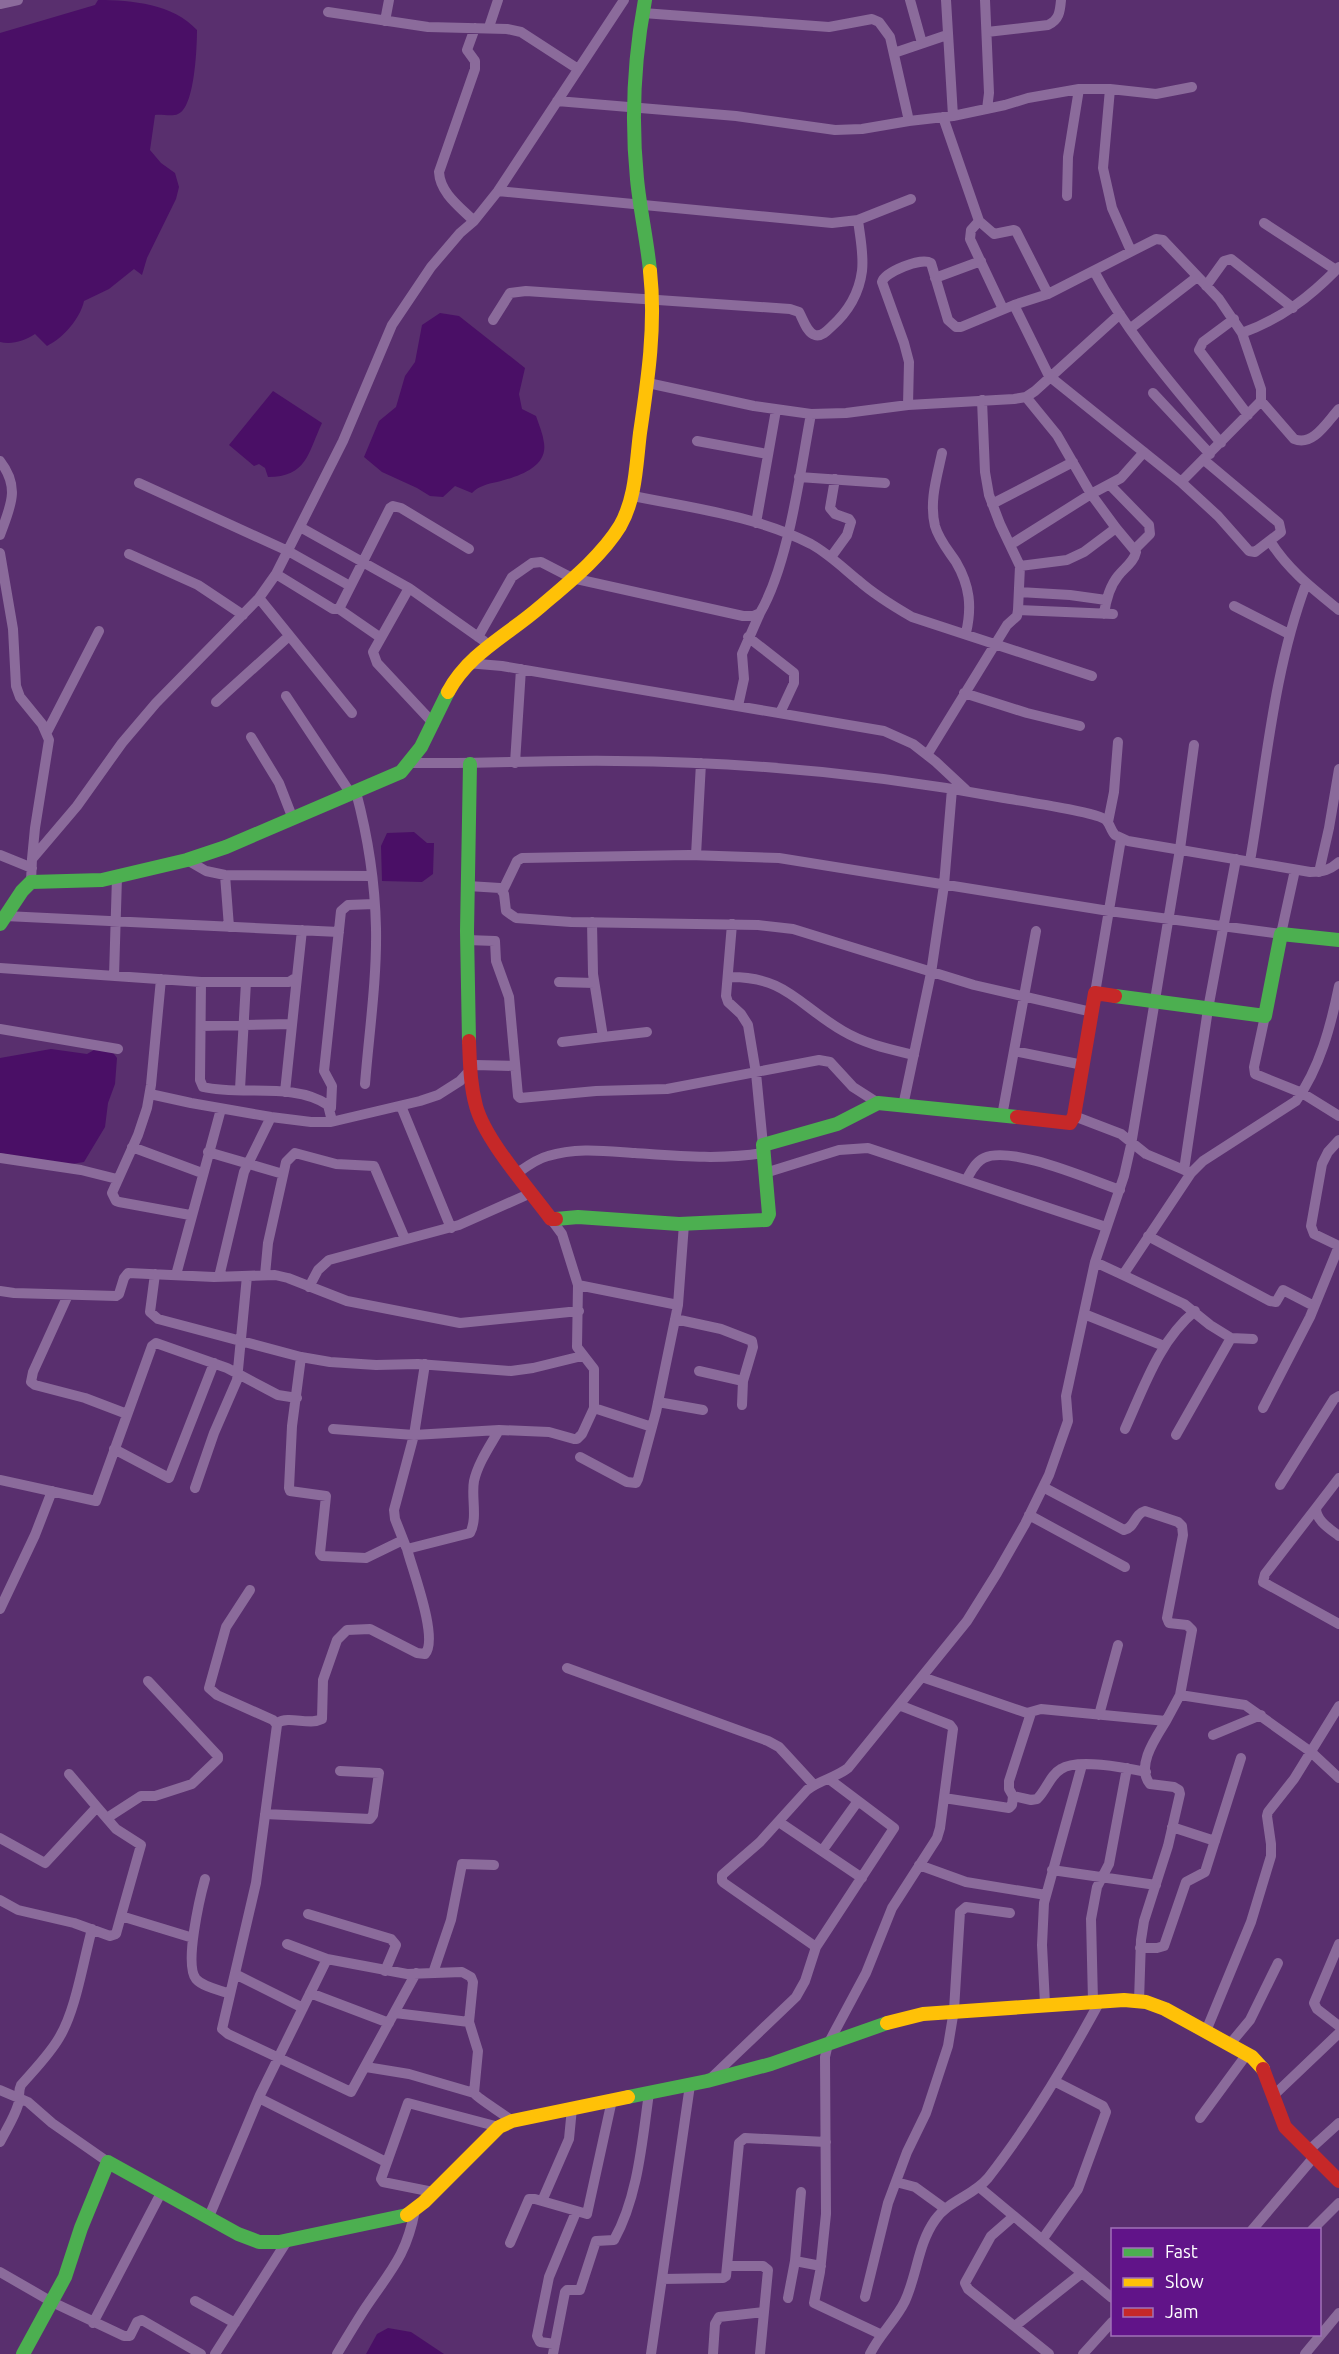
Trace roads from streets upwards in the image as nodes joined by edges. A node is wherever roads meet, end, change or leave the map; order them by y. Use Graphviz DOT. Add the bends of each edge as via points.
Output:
graph roads {
  1 [pos="18,0"];
  2 [pos="389,0"];
  3 [pos="498,0"];
  4 [pos="910,0"];
  5 [pos="946,0"];
  6 [pos="986,0"];
  7 [pos="1061,0"];
  8 [pos="622,1"];
  9 [pos="0,4"];
  10 [pos="644,6"];
  11 [pos="328,12"];
  12 [pos="385,21"];
  13 [pos="489,27"];
  14 [pos="475,28"];
  15 [pos="987,32"];
  16 [pos="947,35"];
  17 [pos="922,43"];
  18 [pos="894,53"];
  19 [pos="578,69"];
  20 [pos="1192,87"];
  21 [pos="1079,89"];
  22 [pos="1110,89"];
  23 [pos="557,101"];
  24 [pos="633,108"];
  25 [pos="987,109"];
  26 [pos="948,116"];
  27 [pos="909,120"];
  28 [pos="498,191"];
  29 [pos="1067,196"];
  30 [pos="911,199"];
  31 [pos="640,203"];
  32 [pos="858,220"];
  33 [pos="474,221"];
  34 [pos="979,221"];
  35 [pos="1264,223"];
  36 [pos="1131,251"];
  37 [pos="981,261"];
  38 [pos="1338,268"];
  39 [pos="1094,272"];
  40 [pos="1197,277"];
  41 [pos="935,278"];
  42 [pos="1206,286"];
  43 [pos="1048,294"];
  44 [pos="652,299"];
  45 [pos="1009,307"];
  46 [pos="1293,308"];
  47 [pos="1120,314"];
  48 [pos="1234,319"];
  49 [pos="493,320"];
  50 [pos="1131,328"];
  51 [pos="1242,333"];
  52 [pos="1049,376"];
  53 [pos="648,383"];
  54 [pos="1153,393"];
  55 [pos="1026,397"];
  56 [pos="982,400"];
  57 [pos="1261,401"];
  58 [pos="908,405"];
  59 [pos="1339,409"];
  60 [pos="776,410"];
  61 [pos="811,414"];
  62 [pos="1248,415"];
  63 [pos="698,441"];
  64 [pos="1221,443"];
  65 [pos="1144,452"];
  66 [pos="942,453"];
  67 [pos="767,454"];
  68 [pos="1207,457"];
  69 [pos="0,461"];
  70 [pos="1073,462"];
  71 [pos="799,477"];
  72 [pos="835,479"];
  73 [pos="1181,482"];
  74 [pos="139,483"];
  75 [pos="885,483"];
  76 [pos="1110,484"];
  77 [pos="1091,494"];
  78 [pos="633,496"];
  79 [pos="992,504"];
  80 [pos="756,523"];
  81 [pos="300,527"];
  82 [pos="1116,528"];
  83 [pos="788,533"];
  84 [pos="0,535"];
  85 [pos="1270,541"];
  86 [pos="1010,545"];
  87 [pos="469,549"];
  88 [pos="1135,549"];
  89 [pos="288,551"];
  90 [pos="0,553"];
  91 [pos="129,554"];
  92 [pos="831,557"];
  93 [pos="361,562"];
  94 [pos="1020,566"];
  95 [pos="276,574"];
  96 [pos="572,578"];
  97 [pos="1306,584"];
  98 [pos="350,586"];
  99 [pos="409,588"];
  100 [pos="1019,592"];
  101 [pos="259,598"];
  102 [pos="1106,600"];
  103 [pos="1234,606"];
  104 [pos="339,609"];
  105 [pos="1018,610"];
  106 [pos="1339,610"];
  107 [pos="760,613"];
  108 [pos="243,615"];
  109 [pos="99,631"];
  110 [pos="966,633"];
  111 [pos="1289,634"];
  112 [pos="289,636"];
  113 [pos="478,637"];
  114 [pos="748,637"];
  115 [pos="381,638"];
  116 [pos="997,644"];
  117 [pos="491,646"];
  118 [pos="467,663"];
  119 [pos="521,669"];
  120 [pos="1092,676"];
  121 [pos="964,693"];
  122 [pos="285,696"];
  123 [pos="216,702"];
  124 [pos="738,706"];
  125 [pos="780,712"];
  126 [pos="351,714"];
  127 [pos="434,724"];
  128 [pos="1080,726"];
  129 [pos="47,732"];
  130 [pos="251,737"];
  131 [pos="1118,742"];
  132 [pos="1194,745"];
  133 [pos="927,755"];
  134 [pos="411,763"];
  135 [pos="515,763"];
  136 [pos="701,763"];
  137 [pos="470,764"];
  138 [pos="1339,769"];
  139 [pos="952,789"];
  140 [pos="967,791"];
  141 [pos="354,793"];
  142 [pos="294,819"];
  143 [pos="1108,822"];
  144 [pos="1121,839"];
  145 [pos="1180,849"];
  146 [pos="0,855"];
  147 [pos="696,855"];
  148 [pos="1236,859"];
  149 [pos="187,860"];
  150 [pos="1250,861"];
  151 [pos="1339,862"];
  152 [pos="32,870"];
  153 [pos="1295,870"];
  154 [pos="1319,872"];
  155 [pos="225,875"];
  156 [pos="372,876"];
  157 [pos="117,877"];
  158 [pos="944,885"];
  159 [pos="468,886"];
  160 [pos="503,890"];
  161 [pos="374,904"];
  162 [pos="1109,911"];
  163 [pos="1167,919"];
  164 [pos="3,920"];
  165 [pos="116,921"];
  166 [pos="592,922"];
  167 [pos="732,924"];
  168 [pos="229,927"];
  169 [pos="1223,927"];
  170 [pos="302,930"];
  171 [pos="1036,931"];
  172 [pos="339,932"];
  173 [pos="1281,934"];
  174 [pos="467,940"];
  175 [pos="1339,940"];
  176 [pos="0,968"];
  177 [pos="931,973"];
  178 [pos="114,976"];
  179 [pos="297,977"];
  180 [pos="728,977"];
  181 [pos="161,980"];
  182 [pos="201,982"];
  183 [pos="246,982"];
  184 [pos="559,982"];
  185 [pos="594,983"];
  186 [pos="1339,986"];
  187 [pos="1095,993"];
  188 [pos="1023,997"];
  189 [pos="1153,1000"];
  190 [pos="1208,1009"];
  191 [pos="1337,1009"];
  192 [pos="1092,1012"];
  193 [pos="1264,1016"];
  194 [pos="292,1024"];
  195 [pos="201,1026"];
  196 [pos="244,1026"];
  197 [pos="0,1029"];
  198 [pos="647,1032"];
  199 [pos="603,1037"];
  200 [pos="562,1042"];
  201 [pos="118,1049"];
  202 [pos="1014,1051"];
  203 [pos="914,1055"];
  204 [pos="1083,1065"];
  205 [pos="515,1066"];
  206 [pos="469,1070"];
  207 [pos="756,1073"];
  208 [pos="365,1084"];
  209 [pos="240,1089"];
  210 [pos="285,1092"];
  211 [pos="1302,1093"];
  212 [pos="150,1094"];
  213 [pos="878,1103"];
  214 [pos="401,1106"];
  215 [pos="903,1106"];
  216 [pos="330,1108"];
  217 [pos="220,1109"];
  218 [pos="1002,1116"];
  219 [pos="1074,1116"];
  220 [pos="1339,1116"];
  221 [pos="271,1117"];
  222 [pos="332,1121"];
  223 [pos="1339,1140"];
  224 [pos="1132,1143"];
  225 [pos="132,1147"];
  226 [pos="763,1149"];
  227 [pos="208,1152"];
  228 [pos="0,1158"];
  229 [pos="247,1164"];
  230 [pos="1187,1171"];
  231 [pos="202,1173"];
  232 [pos="765,1173"];
  233 [pos="283,1174"];
  234 [pos="516,1174"];
  235 [pos="117,1179"];
  236 [pos="966,1180"];
  237 [pos="1120,1190"];
  238 [pos="531,1193"];
  239 [pos="190,1215"];
  240 [pos="551,1219"];
  241 [pos="684,1224"];
  242 [pos="1106,1227"];
  243 [pos="452,1228"];
  244 [pos="1148,1236"];
  245 [pos="405,1239"];
  246 [pos="1095,1262"];
  247 [pos="155,1274"];
  248 [pos="176,1275"];
  249 [pos="265,1275"];
  250 [pos="1123,1275"];
  251 [pos="247,1276"];
  252 [pos="219,1277"];
  253 [pos="578,1284"];
  254 [pos="309,1287"];
  255 [pos="0,1290"];
  256 [pos="68,1294"];
  257 [pos="678,1305"];
  258 [pos="1314,1306"];
  259 [pos="579,1311"];
  260 [pos="1195,1311"];
  261 [pos="1084,1314"];
  262 [pos="675,1318"];
  263 [pos="1231,1338"];
  264 [pos="1253,1339"];
  265 [pos="240,1341"];
  266 [pos="1164,1346"];
  267 [pos="582,1356"];
  268 [pos="301,1357"];
  269 [pos="214,1363"];
  270 [pos="425,1364"];
  271 [pos="699,1371"];
  272 [pos="238,1373"];
  273 [pos="743,1381"];
  274 [pos="1339,1396"];
  275 [pos="297,1398"];
  276 [pos="658,1402"];
  277 [pos="742,1405"];
  278 [pos="594,1408"];
  279 [pos="1263,1408"];
  280 [pos="703,1410"];
  281 [pos="128,1414"];
  282 [pos="652,1426"];
  283 [pos="333,1429"];
  284 [pos="1125,1429"];
  285 [pos="499,1430"];
  286 [pos="414,1435"];
  287 [pos="1176,1435"];
  288 [pos="114,1449"];
  289 [pos="580,1457"];
  290 [pos="1339,1478"];
  291 [pos="1,1484"];
  292 [pos="1280,1485"];
  293 [pos="1043,1487"];
  294 [pos="195,1488"];
  295 [pos="52,1491"];
  296 [pos="1316,1508"];
  297 [pos="1029,1515"];
  298 [pos="1339,1536"];
  299 [pos="405,1545"];
  300 [pos="1125,1567"];
  301 [pos="250,1590"];
  302 [pos="0,1609"];
  303 [pos="1339,1624"];
  304 [pos="1118,1645"];
  305 [pos="567,1668"];
  306 [pos="922,1677"];
  307 [pos="148,1681"];
  308 [pos="1180,1695"];
  309 [pos="899,1705"];
  310 [pos="1339,1706"];
  311 [pos="1031,1713"];
  312 [pos="1099,1715"];
  313 [pos="1261,1715"];
  314 [pos="1166,1721"];
  315 [pos="277,1723"];
  316 [pos="1213,1735"];
  317 [pos="1311,1752"];
  318 [pos="1241,1758"];
  319 [pos="1082,1766"];
  320 [pos="1127,1768"];
  321 [pos="340,1771"];
  322 [pos="1146,1772"];
  323 [pos="69,1774"];
  324 [pos="1339,1778"];
  325 [pos="829,1779"];
  326 [pos="814,1785"];
  327 [pos="1013,1796"];
  328 [pos="944,1798"];
  329 [pos="858,1801"];
  330 [pos="97,1807"];
  331 [pos="265,1814"];
  332 [pos="107,1818"];
  333 [pos="779,1822"];
  334 [pos="1172,1827"];
  335 [pos="0,1838"];
  336 [pos="1215,1841"];
  337 [pos="822,1851"];
  338 [pos="494,1865"];
  339 [pos="919,1865"];
  340 [pos="1052,1870"];
  341 [pos="862,1878"];
  342 [pos="1102,1878"];
  343 [pos="205,1879"];
  344 [pos="1156,1885"];
  345 [pos="1046,1895"];
  346 [pos="0,1900"];
  347 [pos="1010,1913"];
  348 [pos="308,1914"];
  349 [pos="121,1916"];
  350 [pos="92,1929"];
  351 [pos="193,1938"];
  352 [pos="287,1944"];
  353 [pos="1339,1944"];
  354 [pos="816,1947"];
  355 [pos="1140,1948"];
  356 [pos="327,1959"];
  357 [pos="1278,1963"];
  358 [pos="385,1971"];
  359 [pos="433,1972"];
  360 [pos="416,1973"];
  361 [pos="235,1974"];
  362 [pos="310,1993"];
  363 [pos="230,1994"];
  364 [pos="1097,2001"];
  365 [pos="1138,2001"];
  366 [pos="1045,2004"];
  367 [pos="303,2008"];
  368 [pos="954,2010"];
  369 [pos="395,2013"];
  370 [pos="469,2022"];
  371 [pos="389,2023"];
  372 [pos="1339,2026"];
  373 [pos="1206,2031"];
  374 [pos="1339,2033"];
  375 [pos="828,2044"];
  376 [pos="1230,2044"];
  377 [pos="1247,2054"];
  378 [pos="278,2058"];
  379 [pos="366,2067"];
  380 [pos="707,2081"];
  381 [pos="1054,2081"];
  382 [pos="690,2085"];
  383 [pos="0,2090"];
  384 [pos="474,2093"];
  385 [pos="649,2093"];
  386 [pos="18,2096"];
  387 [pos="1273,2096"];
  388 [pos="259,2098"];
  389 [pos="612,2100"];
  390 [pos="572,2108"];
  391 [pos="1200,2118"];
  392 [pos="1339,2123"];
  393 [pos="506,2124"];
  394 [pos="0,2142"];
  395 [pos="825,2142"];
  396 [pos="1311,2154"];
  397 [pos="108,2162"];
  398 [pos="386,2162"];
  399 [pos="1339,2181"];
  400 [pos="896,2182"];
  401 [pos="978,2187"];
  402 [pos="434,2192"];
  403 [pos="801,2192"];
  404 [pos="161,2193"];
  405 [pos="542,2201"];
  406 [pos="1339,2203"];
  407 [pos="944,2208"];
  408 [pos="415,2210"];
  409 [pos="576,2212"];
  410 [pos="1014,2216"];
  411 [pos="208,2219"];
  412 [pos="1253,2228"];
  413 [pos="1313,2228"];
  414 [pos="1042,2240"];
  415 [pos="287,2241"];
  416 [pos="510,2243"];
  417 [pos="795,2261"];
  418 [pos="728,2266"];
  419 [pos="821,2266"];
  420 [pos="0,2272"];
  421 [pos="1082,2273"];
  422 [pos="662,2279"];
  423 [pos="1111,2296"];
  424 [pos="865,2297"];
  425 [pos="788,2298"];
  426 [pos="195,2301"];
  427 [pos="52,2302"];
  428 [pos="764,2312"];
  429 [pos="1339,2313"];
  430 [pos="93,2323"];
  431 [pos="235,2323"];
  432 [pos="1111,2324"];
  433 [pos="1015,2326"];
  434 [pos="882,2335"];
  435 [pos="1321,2335"];
  436 [pos="1320,2336"];
  437 [pos="554,2349"];
  438 [pos="23,2354"];
  439 [pos="201,2354"];
  440 [pos="215,2354"];
  441 [pos="337,2354"];
  442 [pos="651,2354"];
  443 [pos="713,2354"];
  444 [pos="760,2354"];
  445 [pos="870,2354"];
  446 [pos="1049,2354"];
  447 [pos="1083,2354"];
  448 [pos="1305,2354"];
  1 -- 9 [label="street"];
  2 -- 12 [label="street"];
  3 -- 13 [label="street"];
  4 -- 17 [label="street"];
  5 -- 16 [label="street"];
  6 -- 15 [label="street"];
  7 -- 15 [label="street" via="1058,16 1047,25"];
  8 -- 19 [label="street"];
  10 -- 18 [label="street" via="829,27 872,18 885,28"];
  10 -- 24 [label="street"];
  11 -- 12 [label="street"];
  12 -- 14 [label="street"];
  13 -- 14 [label="street"];
  13 -- 19 [label="street" via="521,32"];
  14 -- 33 [label="street" via="467,50 475,61 475,69 439,172 443,189"];
  15 -- 25 [label="street"];
  16 -- 17 [label="street"];
  16 -- 26 [label="street"];
  17 -- 18 [label="street"];
  18 -- 27 [label="street"];
  19 -- 23 [label="street"];
  20 -- 22 [label="street" via="1156,94"];
  21 -- 22 [label="street"];
  21 -- 25 [label="street"];
  21 -- 29 [label="street" via="1068,157"];
  22 -- 36 [label="street" via="1103,168 1112,208"];
  23 -- 24 [label="street"];
  23 -- 28 [label="street"];
  24 -- 27 [label="street" via="736,116 835,130"];
  24 -- 31 [label="street"];
  25 -- 26 [label="street"];
  26 -- 27 [label="street"];
  26 -- 34 [label="street"];
  28 -- 31 [label="street"];
  28 -- 33 [label="street"];
  30 -- 32 [label="street"];
  31 -- 32 [label="street" via="804,221"];
  31 -- 44 [label="street"];
  32 -- 44 [label="street" via="863,255 859,286 842,318 821,335 810,332 799,312 790,309"];
  33 -- 81 [label="street" via="431,267 392,325 343,441"];
  34 -- 37 [label="street" via="969,234"];
  34 -- 43 [label="street" via="994,234 1016,231"];
  35 -- 38 [label="street"];
  36 -- 39 [label="street"];
  36 -- 40 [label="street" via="1156,239 1163,240"];
  37 -- 41 [label="street"];
  37 -- 45 [label="street"];
  38 -- 46 [label="street"];
  39 -- 43 [label="street"];
  39 -- 47 [label="street"];
  40 -- 42 [label="street"];
  40 -- 50 [label="street"];
  41 -- 45 [label="street" via="948,320 956,327"];
  41 -- 58 [label="street" via="931,263 921,260 887,275 882,282 909,362"];
  42 -- 46 [label="street" via="1224,261 1231,258"];
  42 -- 48 [label="street"];
  43 -- 45 [label="street"];
  44 -- 49 [label="street" via="517,291 505,299"];
  44 -- 53 [label="street"];
  45 -- 52 [label="street"];
  46 -- 51 [label="street"];
  47 -- 50 [label="street"];
  47 -- 52 [label="street"];
  48 -- 51 [label="street"];
  48 -- 62 [label="street" via="1203,342 1199,350"];
  50 -- 64 [label="street"];
  51 -- 57 [label="street" via="1261,389"];
  52 -- 55 [label="street"];
  52 -- 65 [label="street"];
  53 -- 60 [label="street"];
  53 -- 78 [label="street"];
  54 -- 68 [label="street"];
  55 -- 56 [label="street"];
  55 -- 70 [label="street"];
  56 -- 58 [label="street"];
  56 -- 79 [label="street" via="985,472"];
  57 -- 59 [label="street" via="1300,442 1314,436"];
  57 -- 62 [label="street"];
  58 -- 61 [label="street"];
  60 -- 61 [label="street"];
  60 -- 67 [label="street"];
  61 -- 71 [label="street"];
  62 -- 64 [label="street"];
  63 -- 67 [label="street"];
  64 -- 68 [label="street"];
  65 -- 73 [label="street"];
  65 -- 76 [label="street" via="1132,468"];
  66 -- 110 [label="street" via="933,513 942,542 970,598"];
  67 -- 80 [label="street"];
  68 -- 73 [label="street"];
  68 -- 85 [label="street" via="1281,526 1281,532"];
  69 -- 84 [label="street" via="13,487"];
  70 -- 77 [label="street"];
  70 -- 79 [label="street"];
  71 -- 72 [label="street"];
  71 -- 83 [label="street"];
  72 -- 75 [label="street"];
  72 -- 92 [label="street" via="832,512 851,522"];
  73 -- 85 [label="street" via="1250,551 1256,552"];
  74 -- 89 [label="street"];
  76 -- 77 [label="street"];
  76 -- 88 [label="street" via="1149,525 1150,534"];
  77 -- 82 [label="street"];
  77 -- 86 [label="street"];
  78 -- 80 [label="street"];
  78 -- 96 [label="street" via="614,536"];
  79 -- 86 [label="street"];
  80 -- 83 [label="street"];
  81 -- 89 [label="street"];
  81 -- 93 [label="street"];
  82 -- 88 [label="street"];
  82 -- 94 [label="street" via="1067,560"];
  83 -- 92 [label="street"];
  83 -- 107 [label="street"];
  85 -- 97 [label="street"];
  86 -- 94 [label="street"];
  87 -- 93 [label="street" via="393,506"];
  88 -- 102 [label="street" via="1134,558 1116,578"];
  89 -- 95 [label="street"];
  89 -- 98 [label="street"];
  90 -- 129 [label="street" via="13,629 16,686"];
  91 -- 108 [label="street" via="198,585"];
  92 -- 110 [label="street" via="878,596 912,617"];
  93 -- 98 [label="street"];
  93 -- 99 [label="street"];
  94 -- 100 [label="street"];
  95 -- 101 [label="street"];
  95 -- 104 [label="street"];
  96 -- 107 [label="street" via="743,616"];
  96 -- 113 [label="street" via="541,562 521,568 504,588"];
  96 -- 117 [label="street"];
  97 -- 106 [label="street"];
  97 -- 111 [label="street"];
  98 -- 104 [label="street"];
  99 -- 113 [label="street"];
  99 -- 115 [label="street"];
  100 -- 102 [label="street"];
  100 -- 105 [label="street"];
  101 -- 108 [label="street"];
  101 -- 112 [label="street"];
  102 -- 105 [label="street" via="1108,614"];
  103 -- 111 [label="street"];
  104 -- 115 [label="street"];
  105 -- 116 [label="street"];
  107 -- 114 [label="street"];
  108 -- 152 [label="street" via="138,722"];
  109 -- 129 [label="street"];
  110 -- 116 [label="street"];
  111 -- 150 [label="street"];
  112 -- 123 [label="street"];
  112 -- 126 [label="street"];
  113 -- 117 [label="street"];
  114 -- 124 [label="street" via="742,654 744,679"];
  114 -- 125 [label="street" via="794,673 794,682"];
  115 -- 127 [label="street" via="374,658"];
  116 -- 120 [label="street"];
  116 -- 121 [label="street"];
  117 -- 118 [label="street"];
  118 -- 119 [label="street"];
  118 -- 127 [label="street"];
  119 -- 124 [label="street"];
  119 -- 135 [label="street"];
  121 -- 128 [label="street"];
  121 -- 133 [label="street"];
  122 -- 141 [label="street"];
  124 -- 125 [label="street"];
  125 -- 133 [label="street" via="884,731"];
  127 -- 134 [label="street"];
  129 -- 152 [label="street" via="49,748 36,818"];
  130 -- 142 [label="street" via="279,783"];
  131 -- 143 [label="street"];
  132 -- 145 [label="street"];
  133 -- 140 [label="street"];
  134 -- 137 [label="street"];
  134 -- 141 [label="street" via="395,775"];
  135 -- 136 [label="street"];
  135 -- 137 [label="street"];
  136 -- 139 [label="street" via="849,775"];
  136 -- 147 [label="street"];
  137 -- 159 [label="street"];
  138 -- 154 [label="street"];
  139 -- 140 [label="street"];
  139 -- 158 [label="street"];
  140 -- 143 [label="street" via="1076,811"];
  141 -- 142 [label="street"];
  141 -- 156 [label="street" via="367,837"];
  142 -- 149 [label="street"];
  143 -- 144 [label="street"];
  144 -- 145 [label="street"];
  144 -- 162 [label="street"];
  145 -- 148 [label="street"];
  145 -- 163 [label="street"];
  146 -- 152 [label="street"];
  147 -- 158 [label="street" via="779,858"];
  147 -- 160 [label="street" via="522,858"];
  148 -- 150 [label="street"];
  148 -- 169 [label="street"];
  149 -- 155 [label="street" via="206,871"];
  149 -- 157 [label="street"];
  150 -- 153 [label="street"];
  151 -- 154 [label="street"];
  152 -- 157 [label="street" via="102,880"];
  152 -- 164 [label="street"];
  153 -- 154 [label="street"];
  153 -- 173 [label="street"];
  155 -- 156 [label="street"];
  155 -- 168 [label="street"];
  156 -- 161 [label="street"];
  157 -- 165 [label="street"];
  158 -- 162 [label="street"];
  158 -- 177 [label="street"];
  159 -- 160 [label="street"];
  159 -- 174 [label="street"];
  160 -- 166 [label="street" via="506,910 511,916"];
  161 -- 172 [label="street" via="345,906"];
  161 -- 208 [label="street"];
  162 -- 163 [label="street"];
  162 -- 187 [label="street"];
  163 -- 169 [label="street"];
  163 -- 189 [label="street"];
  164 -- 165 [label="street"];
  165 -- 168 [label="street"];
  165 -- 178 [label="street"];
  166 -- 167 [label="street"];
  166 -- 185 [label="street"];
  167 -- 177 [label="street" via="793,929"];
  167 -- 180 [label="street"];
  168 -- 170 [label="street"];
  169 -- 173 [label="street"];
  169 -- 190 [label="street"];
  170 -- 172 [label="street"];
  170 -- 179 [label="street"];
  171 -- 188 [label="street"];
  172 -- 216 [label="street" via="324,1071 332,1086"];
  173 -- 175 [label="street"];
  173 -- 193 [label="street"];
  174 -- 205 [label="street" via="495,941 496,961 509,997"];
  174 -- 206 [label="street"];
  176 -- 178 [label="street"];
  177 -- 188 [label="street"];
  177 -- 203 [label="street"];
  178 -- 181 [label="street"];
  179 -- 183 [label="street" via="289,982"];
  179 -- 194 [label="street"];
  180 -- 203 [label="street" via="748,976 774,984 857,1039"];
  180 -- 207 [label="street" via="726,996 748,1025"];
  181 -- 182 [label="street"];
  181 -- 212 [label="street"];
  182 -- 183 [label="street"];
  182 -- 195 [label="street"];
  183 -- 196 [label="street"];
  184 -- 185 [label="street"];
  185 -- 199 [label="street"];
  186 -- 191 [label="street"];
  187 -- 189 [label="street"];
  187 -- 192 [label="street"];
  188 -- 192 [label="street"];
  188 -- 202 [label="street"];
  189 -- 190 [label="street"];
  189 -- 224 [label="street"];
  190 -- 193 [label="street"];
  190 -- 230 [label="street"];
  191 -- 211 [label="street"];
  192 -- 204 [label="street"];
  193 -- 211 [label="street" via="1255,1074"];
  194 -- 196 [label="street"];
  194 -- 210 [label="street"];
  195 -- 196 [label="street"];
  195 -- 209 [label="street" via="203,1087"];
  196 -- 209 [label="street"];
  197 -- 201 [label="street"];
  198 -- 199 [label="street"];
  199 -- 200 [label="street"];
  202 -- 204 [label="street"];
  202 -- 218 [label="street"];
  203 -- 215 [label="street"];
  204 -- 219 [label="street"];
  205 -- 206 [label="street" via="475,1065"];
  205 -- 207 [label="street" via="518,1096 523,1099 667,1089"];
  206 -- 214 [label="street" via="438,1095"];
  206 -- 234 [label="street" via="476,1108 486,1131"];
  207 -- 213 [label="street" via="826,1061 853,1087"];
  207 -- 226 [label="street"];
  209 -- 210 [label="street"];
  210 -- 216 [label="street" via="325,1102"];
  211 -- 220 [label="street"];
  211 -- 230 [label="street" via="1283,1111"];
  212 -- 217 [label="street"];
  212 -- 225 [label="street"];
  213 -- 215 [label="street"];
  213 -- 226 [label="street" via="837,1124"];
  214 -- 222 [label="street"];
  214 -- 243 [label="street"];
  215 -- 218 [label="street"];
  216 -- 222 [label="street"];
  217 -- 221 [label="street"];
  217 -- 227 [label="street"];
  218 -- 219 [label="street" via="1067,1123"];
  219 -- 224 [label="street" via="1121,1134"];
  221 -- 222 [label="street"];
  221 -- 229 [label="street"];
  223 -- 258 [label="street" via="1322,1164 1311,1226 1314,1234 1339,1246"];
  224 -- 230 [label="street" via="1146,1154"];
  224 -- 237 [label="street"];
  225 -- 231 [label="street"];
  225 -- 235 [label="street"];
  226 -- 232 [label="street"];
  226 -- 234 [label="street" via="714,1158 579,1150 546,1156"];
  227 -- 229 [label="street"];
  227 -- 231 [label="street"];
  228 -- 235 [label="street"];
  229 -- 233 [label="street"];
  229 -- 252 [label="street"];
  230 -- 244 [label="street"];
  231 -- 239 [label="street"];
  232 -- 236 [label="street" via="839,1150 868,1148"];
  232 -- 241 [label="street" via="769,1214 766,1220"];
  233 -- 245 [label="street" via="286,1162 295,1154 336,1164 374,1166"];
  233 -- 249 [label="street"];
  234 -- 238 [label="street"];
  235 -- 239 [label="street" via="112,1193 116,1201"];
  236 -- 237 [label="street" via="979,1161 1006,1155"];
  236 -- 242 [label="street"];
  237 -- 242 [label="street"];
  238 -- 240 [label="street"];
  238 -- 243 [label="street"];
  239 -- 248 [label="street"];
  240 -- 241 [label="street" via="578,1217"];
  240 -- 253 [label="street" via="562,1234"];
  241 -- 257 [label="street"];
  242 -- 246 [label="street"];
  243 -- 245 [label="street"];
  244 -- 250 [label="street"];
  244 -- 258 [label="street" via="1270,1301 1276,1302 1283,1290"];
  245 -- 254 [label="street" via="329,1260"];
  246 -- 250 [label="street"];
  246 -- 261 [label="street"];
  247 -- 248 [label="street"];
  247 -- 256 [label="street" via="128,1273 116,1296"];
  247 -- 265 [label="street" via="150,1306 153,1316"];
  248 -- 252 [label="street"];
  249 -- 251 [label="street"];
  249 -- 254 [label="street" via="288,1278"];
  250 -- 260 [label="street"];
  251 -- 252 [label="street"];
  251 -- 265 [label="street"];
  253 -- 257 [label="street"];
  253 -- 259 [label="street"];
  254 -- 259 [label="street" via="347,1300 460,1323"];
  255 -- 256 [label="street"];
  256 -- 281 [label="street" via="31,1382"];
  257 -- 262 [label="street"];
  258 -- 279 [label="street"];
  259 -- 267 [label="street" via="576,1347"];
  260 -- 263 [label="street"];
  260 -- 266 [label="street"];
  261 -- 266 [label="street"];
  261 -- 293 [label="street" via="1066,1396 1066,1432"];
  262 -- 273 [label="street" via="750,1339 753,1347"];
  262 -- 276 [label="street"];
  263 -- 264 [label="street"];
  263 -- 287 [label="street"];
  265 -- 268 [label="street"];
  265 -- 272 [label="street"];
  266 -- 284 [label="street"];
  267 -- 270 [label="street" via="510,1371"];
  267 -- 278 [label="street" via="594,1369"];
  268 -- 270 [label="street" via="351,1364"];
  268 -- 275 [label="street"];
  269 -- 272 [label="street"];
  269 -- 281 [label="street" via="154,1344"];
  269 -- 288 [label="street" via="169,1478"];
  270 -- 286 [label="street"];
  271 -- 273 [label="street"];
  272 -- 275 [label="street" via="278,1395"];
  272 -- 294 [label="street"];
  273 -- 277 [label="street"];
  274 -- 292 [label="street"];
  275 -- 299 [label="street" via="289,1488 326,1496 322,1556 366,1557"];
  276 -- 280 [label="street"];
  276 -- 282 [label="street"];
  278 -- 282 [label="street"];
  278 -- 285 [label="street" via="577,1439 549,1432"];
  281 -- 288 [label="street"];
  282 -- 289 [label="street" via="636,1483"];
  283 -- 286 [label="street"];
  285 -- 286 [label="street"];
  285 -- 299 [label="street" via="476,1472 471,1533"];
  286 -- 299 [label="street" via="394,1510"];
  288 -- 295 [label="street" via="96,1501"];
  290 -- 296 [label="street"];
  291 -- 295 [label="street"];
  293 -- 297 [label="street"];
  293 -- 308 [label="street" via="1120,1529 1127,1530 1137,1515 1145,1511 1182,1526 1167,1618 1169,1623 1187,1625 1192,1630"];
  295 -- 302 [label="street"];
  296 -- 298 [label="street" via="1318,1518"];
  296 -- 303 [label="street" via="1265,1574 1263,1582"];
  297 -- 300 [label="street"];
  297 -- 306 [label="street" via="967,1621"];
  299 -- 315 [label="street" via="429,1626 428,1651 417,1653 370,1629 347,1630 337,1640 323,1680 322,1719"];
  301 -- 315 [label="street" via="226,1627 209,1689"];
  304 -- 312 [label="street"];
  305 -- 326 [label="street" via="768,1741 779,1747"];
  306 -- 309 [label="street"];
  306 -- 311 [label="street"];
  307 -- 332 [label="street" via="218,1759 192,1784 155,1796 141,1796"];
  308 -- 313 [label="street" via="1236,1702"];
  308 -- 314 [label="street"];
  309 -- 325 [label="street" via="848,1768"];
  309 -- 328 [label="street" via="953,1729"];
  310 -- 317 [label="street"];
  311 -- 312 [label="street" via="1041,1709"];
  311 -- 327 [label="street" via="1009,1781"];
  312 -- 314 [label="street"];
  313 -- 316 [label="street"];
  313 -- 317 [label="street"];
  314 -- 322 [label="street" via="1148,1754"];
  315 -- 331 [label="street"];
  317 -- 324 [label="street"];
  317 -- 373 [label="street" via="1268,1812 1272,1850 1269,1861 1251,1922"];
  318 -- 336 [label="street"];
  319 -- 320 [label="street"];
  319 -- 327 [label="street" via="1059,1769 1037,1799"];
  319 -- 340 [label="street"];
  320 -- 322 [label="street"];
  320 -- 342 [label="street" via="1109,1864"];
  321 -- 331 [label="street" via="379,1773 370,1819"];
  322 -- 334 [label="street" via="1150,1784 1179,1790"];
  323 -- 330 [label="street"];
  325 -- 326 [label="street"];
  325 -- 329 [label="street"];
  326 -- 333 [label="street"];
  327 -- 328 [label="street" via="1009,1808"];
  328 -- 339 [label="street" via="937,1838"];
  329 -- 337 [label="street"];
  329 -- 341 [label="street" via="894,1828"];
  330 -- 332 [label="street"];
  330 -- 335 [label="street" via="45,1863"];
  331 -- 361 [label="street" via="256,1883"];
  332 -- 349 [label="street" via="116,1829 141,1845"];
  333 -- 337 [label="street"];
  333 -- 354 [label="street" via="722,1875 722,1881"];
  334 -- 336 [label="street"];
  334 -- 344 [label="street"];
  336 -- 355 [label="street" via="1205,1872 1186,1882 1164,1946"];
  337 -- 341 [label="street"];
  338 -- 359 [label="street" via="462,1864 451,1920"];
  339 -- 345 [label="street" via="966,1882"];
  339 -- 375 [label="street" via="892,1908 866,1973"];
  340 -- 342 [label="street"];
  340 -- 345 [label="street"];
  341 -- 354 [label="street"];
  342 -- 344 [label="street"];
  342 -- 364 [label="street" via="1091,1919"];
  343 -- 351 [label="street"];
  344 -- 355 [label="street"];
  345 -- 366 [label="street" via="1042,1945"];
  346 -- 350 [label="street" via="18,1910"];
  347 -- 368 [label="street" via="963,1908"];
  348 -- 358 [label="street" via="391,1940 396,1945"];
  349 -- 350 [label="street" via="113,1936"];
  349 -- 351 [label="street"];
  350 -- 386 [label="street" via="68,2019 51,2051 21,2085"];
  351 -- 363 [label="street" via="195,1978"];
  352 -- 356 [label="street"];
  353 -- 372 [label="street" via="1314,2003"];
  354 -- 380 [label="street" via="796,1997"];
  355 -- 365 [label="street"];
  356 -- 358 [label="street"];
  356 -- 362 [label="street"];
  357 -- 376 [label="street" via="1250,2020"];
  358 -- 360 [label="street"];
  359 -- 360 [label="street"];
  359 -- 370 [label="street" via="462,1972 471,1977"];
  360 -- 369 [label="street"];
  361 -- 363 [label="street"];
  361 -- 367 [label="street"];
  362 -- 367 [label="street"];
  362 -- 371 [label="street"];
  363 -- 378 [label="street" via="222,2029"];
  364 -- 365 [label="street"];
  364 -- 366 [label="street"];
  364 -- 381 [label="street"];
  365 -- 373 [label="street" via="1165,2009"];
  366 -- 368 [label="street"];
  367 -- 378 [label="street"];
  368 -- 375 [label="street" via="874,2026"];
  368 -- 400 [label="street" via="938,2080"];
  369 -- 370 [label="street"];
  369 -- 371 [label="street"];
  370 -- 384 [label="street" via="478,2051"];
  371 -- 379 [label="street"];
  373 -- 376 [label="street"];
  374 -- 387 [label="street"];
  375 -- 380 [label="street"];
  375 -- 395 [label="street"];
  376 -- 377 [label="street"];
  377 -- 387 [label="street" via="1263,2068"];
  377 -- 391 [label="street"];
  378 -- 379 [label="street" via="349,2092"];
  378 -- 388 [label="street"];
  379 -- 384 [label="street" via="409,2074"];
  380 -- 382 [label="street"];
  381 -- 401 [label="street"];
  381 -- 414 [label="street" via="1103,2106 1106,2112 1078,2189"];
  382 -- 385 [label="street"];
  382 -- 422 [label="street"];
  383 -- 386 [label="street"];
  384 -- 393 [label="street" via="488,2102"];
  385 -- 389 [label="street"];
  385 -- 437 [label="street" via="640,2155 624,2219 614,2240 596,2241 580,2290 565,2292"];
  386 -- 394 [label="street" via="18,2108"];
  386 -- 397 [label="street"];
  387 -- 396 [label="street" via="1286,2127"];
  388 -- 398 [label="street"];
  388 -- 411 [label="street"];
  389 -- 390 [label="street"];
  389 -- 409 [label="street" via="588,2212"];
  390 -- 393 [label="street"];
  390 -- 405 [label="street" via="569,2139"];
  392 -- 396 [label="street"];
  393 -- 398 [label="street" via="408,2103"];
  393 -- 402 [label="street"];
  395 -- 418 [label="street" via="745,2138 740,2141"];
  395 -- 419 [label="street" via="826,2214"];
  396 -- 399 [label="street"];
  396 -- 412 [label="street"];
  397 -- 404 [label="street"];
  397 -- 427 [label="street"];
  398 -- 402 [label="street" via="382,2181"];
  400 -- 407 [label="street" via="915,2187"];
  400 -- 424 [label="street"];
  401 -- 407 [label="street"];
  401 -- 410 [label="street"];
  402 -- 408 [label="street"];
  403 -- 417 [label="street"];
  404 -- 411 [label="street"];
  404 -- 430 [label="street"];
  405 -- 409 [label="street"];
  405 -- 416 [label="street" via="527,2202"];
  406 -- 413 [label="street"];
  407 -- 434 [label="street" via="926,2236 903,2304"];
  408 -- 415 [label="street" via="393,2220"];
  408 -- 441 [label="street" via="398,2262"];
  409 -- 437 [label="street" via="549,2277 537,2336"];
  410 -- 414 [label="street"];
  410 -- 433 [label="street" via="991,2236 965,2283"];
  411 -- 415 [label="street" via="259,2242"];
  414 -- 421 [label="street"];
  415 -- 431 [label="street"];
  417 -- 419 [label="street"];
  417 -- 425 [label="street"];
  418 -- 422 [label="street" via="723,2278"];
  418 -- 428 [label="street" via="768,2268"];
  419 -- 434 [label="street" via="815,2305"];
  420 -- 427 [label="street"];
  421 -- 423 [label="street"];
  421 -- 433 [label="street"];
  422 -- 442 [label="street"];
  426 -- 431 [label="street"];
  427 -- 430 [label="street"];
  427 -- 438 [label="street"];
  428 -- 443 [label="street" via="719,2317"];
  428 -- 444 [label="street"];
  429 -- 435 [label="street"];
  430 -- 439 [label="street" via="127,2337 142,2319"];
  431 -- 440 [label="street"];
  432 -- 447 [label="street"];
  433 -- 446 [label="street"];
  434 -- 445 [label="street"];
  436 -- 448 [label="street"];
}
